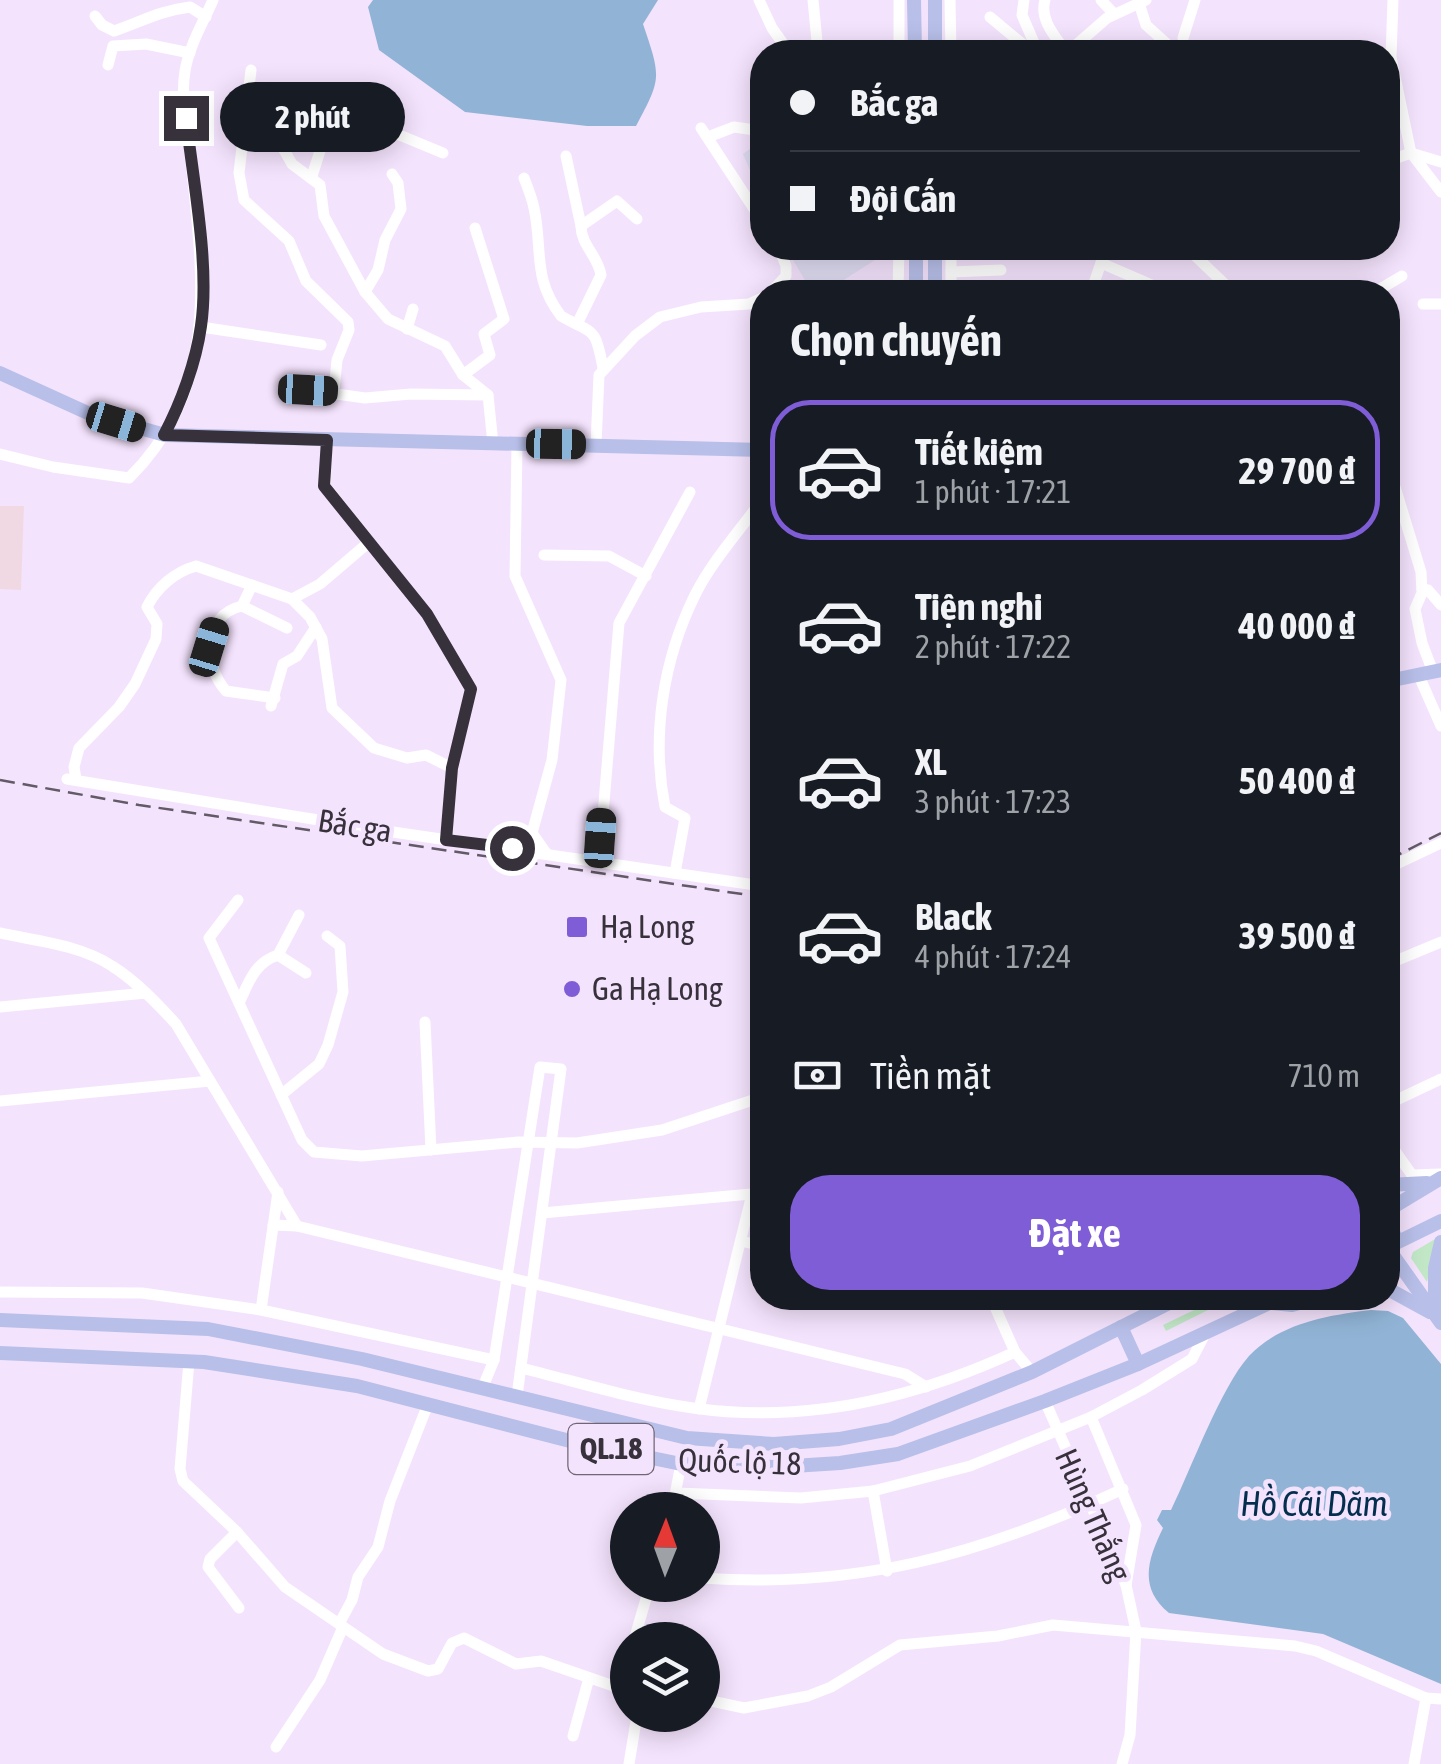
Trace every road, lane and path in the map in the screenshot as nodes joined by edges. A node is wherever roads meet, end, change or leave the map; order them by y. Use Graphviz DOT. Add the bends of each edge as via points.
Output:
graph roads {
  1 [pos="213,0"];
  2 [pos="759,0"];
  3 [pos="813,0"];
  4 [pos="899,0"];
  5 [pos="914,0"];
  6 [pos="934,0"];
  7 [pos="950,0"];
  8 [pos="1024,0"];
  9 [pos="1045,0"];
  10 [pos="1101,0"];
  11 [pos="1196,0"];
  12 [pos="1393,0"];
  13 [pos="1142,1"];
  14 [pos="176,4"];
  15 [pos="1114,14"];
  16 [pos="95,16"];
  17 [pos="990,17"];
  18 [pos="206,18"];
  19 [pos="1183,38"];
  20 [pos="780,40"];
  21 [pos="817,40"];
  22 [pos="899,40"];
  23 [pos="915,40"];
  24 [pos="935,40"];
  25 [pos="951,40"];
  26 [pos="1020,40"];
  27 [pos="1031,40"];
  28 [pos="1059,40"];
  29 [pos="1082,40"];
  30 [pos="1163,40"];
  31 [pos="1391,40"];
  32 [pos="190,53"];
  33 [pos="108,66"];
  34 [pos="251,70"];
  35 [pos="1400,103"];
  36 [pos="272,128"];
  37 [pos="750,129"];
  38 [pos="443,152"];
  39 [pos="1411,153"];
  40 [pos="566,156"];
  41 [pos="1400,157"];
  42 [pos="1441,162"];
  43 [pos="392,174"];
  44 [pos="312,176"];
  45 [pos="524,178"];
  46 [pos="1441,192"];
  47 [pos="750,202"];
  48 [pos="637,219"];
  49 [pos="581,226"];
  50 [pos="475,228"];
  51 [pos="951,260"];
  52 [pos="1102,260"];
  53 [pos="1200,260"];
  54 [pos="1101,263"];
  55 [pos="1001,270"];
  56 [pos="951,272"];
  57 [pos="1402,276"];
  58 [pos="951,280"];
  59 [pos="1095,280"];
  60 [pos="1140,280"];
  61 [pos="1220,280"];
  62 [pos="1396,280"];
  63 [pos="365,292"];
  64 [pos="750,304"];
  65 [pos="1424,304"];
  66 [pos="1441,304"];
  67 [pos="413,309"];
  68 [pos="578,322"];
  69 [pos="201,327"];
  70 [pos="407,330"];
  71 [pos="322,345"];
  72 [pos="603,368"];
  73 [pos="0,373"];
  74 [pos="463,375"];
  75 [pos="334,392"];
  76 [pos="488,394"];
  77 [pos="286,396"];
  78 [pos="164,435"];
  79 [pos="327,440"];
  80 [pos="493,444"];
  81 [pos="517,444"];
  82 [pos="596,445"];
  83 [pos="750,450"];
  84 [pos="0,454"];
  85 [pos="690,492"];
  86 [pos="1400,503"];
  87 [pos="750,517"];
  88 [pos="368,543"];
  89 [pos="544,556"];
  90 [pos="646,576"];
  91 [pos="252,585"];
  92 [pos="1422,589"];
  93 [pos="292,598"];
  94 [pos="1441,604"];
  95 [pos="242,606"];
  96 [pos="316,627"];
  97 [pos="287,628"];
  98 [pos="1431,673"];
  99 [pos="1400,679"];
  100 [pos="1441,726"];
  101 [pos="452,768"];
  102 [pos="446,840"];
  103 [pos="1441,843"];
  104 [pos="546,853"];
  105 [pos="599,862"];
  106 [pos="1400,862"];
  107 [pos="675,874"];
  108 [pos="750,884"];
  109 [pos="238,900"];
  110 [pos="299,915"];
  111 [pos="0,933"];
  112 [pos="328,936"];
  113 [pos="1441,942"];
  114 [pos="278,955"];
  115 [pos="1400,959"];
  116 [pos="306,973"];
  117 [pos="146,993"];
  118 [pos="239,1003"];
  119 [pos="0,1007"];
  120 [pos="426,1022"];
  121 [pos="1441,1079"];
  122 [pos="210,1081"];
  123 [pos="282,1094"];
  124 [pos="1400,1098"];
  125 [pos="0,1101"];
  126 [pos="750,1101"];
  127 [pos="528,1142"];
  128 [pos="551,1143"];
  129 [pos="431,1150"];
  130 [pos="1400,1158"];
  131 [pos="1438,1179"];
  132 [pos="1400,1183"];
  133 [pos="278,1192"];
  134 [pos="750,1195"];
  135 [pos="1400,1203"];
  136 [pos="750,1213"];
  137 [pos="542,1214"];
  138 [pos="1441,1222"];
  139 [pos="272,1225"];
  140 [pos="297,1226"];
  141 [pos="740,1241"];
  142 [pos="1441,1242"];
  143 [pos="750,1243"];
  144 [pos="1400,1246"];
  145 [pos="1400,1266"];
  146 [pos="507,1278"];
  147 [pos="532,1284"];
  148 [pos="0,1292"];
  149 [pos="1400,1296"];
  150 [pos="261,1310"];
  151 [pos="996,1310"];
  152 [pos="1154,1310"];
  153 [pos="1254,1310"];
  154 [pos="1438,1319"];
  155 [pos="0,1320"];
  156 [pos="1120,1327"];
  157 [pos="719,1328"];
  158 [pos="1206,1332"];
  159 [pos="0,1352"];
  160 [pos="1015,1352"];
  161 [pos="494,1360"];
  162 [pos="189,1361"];
  163 [pos="1138,1364"];
  164 [pos="521,1368"];
  165 [pos="1032,1372"];
  166 [pos="926,1386"];
  167 [pos="482,1389"];
  168 [pos="518,1396"];
  169 [pos="1045,1402"];
  170 [pos="428,1404"];
  171 [pos="699,1409"];
  172 [pos="476,1415"];
  173 [pos="1091,1417"];
  174 [pos="1056,1431"];
  175 [pos="682,1464"];
  176 [pos="1123,1489"];
  177 [pos="873,1491"];
  178 [pos="677,1492"];
  179 [pos="720,1495"];
  180 [pos="1090,1504"];
  181 [pos="237,1532"];
  182 [pos="888,1571"];
  183 [pos="720,1579"];
  184 [pos="1126,1585"];
  185 [pos="239,1608"];
  186 [pos="341,1626"];
  187 [pos="1136,1631"];
  188 [pos="589,1678"];
  189 [pos="610,1685"];
  190 [pos="1426,1698"];
  191 [pos="1441,1699"];
  192 [pos="720,1703"];
  193 [pos="635,1732"];
  194 [pos="573,1736"];
  195 [pos="276,1747"];
  196 [pos="629,1764"];
  197 [pos="1122,1764"];
  198 [pos="1414,1764"];
  1 -- 18 [label="street"];
  2 -- 20 [label="street"];
  3 -- 21 [label="street"];
  4 -- 22 [label="street"];
  5 -- 23 [label="main road"];
  6 -- 24 [label="main road"];
  7 -- 25 [label="street"];
  8 -- 27 [label="street"];
  9 -- 28 [label="street" via="1043,13"];
  10 -- 15 [label="street"];
  11 -- 19 [label="street"];
  12 -- 31 [label="street"];
  13 -- 15 [label="street"];
  13 -- 30 [label="street" via="1143,21"];
  14 -- 16 [label="street" via="114,31"];
  14 -- 18 [label="street"];
  15 -- 29 [label="street"];
  17 -- 26 [label="street"];
  18 -- 32 [label="street"];
  32 -- 33 [label="street" via="113,46"];
  32 -- 69 [label="street" via="183,90"];
  34 -- 75 [label="street" via="240,188 244,200 289,241 306,281 348,322"];
  35 -- 39 [label="street"];
  36 -- 44 [label="street" via="292,164"];
  37 -- 47 [label="street" via="705,132"];
  38 -- 44 [label="street" via="334,108 326,116"];
  39 -- 41 [label="street"];
  39 -- 42 [label="street"];
  39 -- 46 [label="street"];
  40 -- 49 [label="street"];
  43 -- 63 [label="street" via="401,209"];
  44 -- 63 [label="street" via="323,191 324,216"];
  45 -- 68 [label="street" via="535,210 543,285 561,316"];
  48 -- 49 [label="street" via="617,200"];
  49 -- 68 [label="street" via="602,275"];
  50 -- 74 [label="street" via="504,319 484,334 490,355"];
  51 -- 56 [label="street"];
  52 -- 54 [label="street"];
  53 -- 61 [label="street"];
  54 -- 59 [label="street"];
  54 -- 60 [label="street"];
  55 -- 56 [label="street"];
  56 -- 58 [label="street"];
  57 -- 62 [label="street"];
  63 -- 70 [label="street"];
  64 -- 72 [label="street" via="660,317"];
  65 -- 66 [label="street"];
  67 -- 70 [label="street"];
  68 -- 72 [label="street" via="598,338"];
  69 -- 71 [label="street"];
  69 -- 78 [label="street"];
  70 -- 74 [label="street" via="445,346"];
  72 -- 82 [label="street"];
  73 -- 78 [label="main road" via="90,414"];
  74 -- 76 [label="street"];
  75 -- 76 [label="street" via="364,398"];
  75 -- 77 [label="street"];
  76 -- 80 [label="street"];
  78 -- 79 [label="main road"];
  78 -- 84 [label="street" via="129,478"];
  79 -- 80 [label="main road"];
  79 -- 88 [label="street" via="324,486"];
  80 -- 81 [label="main road"];
  81 -- 82 [label="main road"];
  81 -- 104 [label="street" via="515,576 561,680 552,760 532,833"];
  82 -- 83 [label="main road"];
  85 -- 90 [label="street"];
  86 -- 92 [label="street"];
  87 -- 107 [label="street" via="696,592 666,678 661,780 666,807 686,822"];
  88 -- 93 [label="street" via="320,584"];
  88 -- 101 [label="street" via="427,614 471,689"];
  89 -- 90 [label="street" via="609,556"];
  90 -- 105 [label="street" via="619,624"];
  91 -- 93 [label="street"];
  91 -- 95 [label="street"];
  91 -- 102 [label="street, Bắc ga" via="196,566 154,592 147,606 156,639 119,707 79,748 72,779"];
  92 -- 94 [label="street"];
  92 -- 98 [label="street" via="1415,609"];
  93 -- 96 [label="street"];
  95 -- 96 [label="street" via="218,617 209,647 214,678 226,691 273,702 283,664 297,656"];
  95 -- 97 [label="street"];
  96 -- 101 [label="street" via="332,708 374,748 407,758 426,755"];
  98 -- 99 [label="main road"];
  98 -- 100 [label="street"];
  101 -- 102 [label="street"];
  102 -- 104 [label="street, Bắc ga"];
  103 -- 106 [label="street"];
  104 -- 105 [label="street, Bắc ga"];
  105 -- 107 [label="street, Bắc ga"];
  107 -- 108 [label="street, Bắc ga"];
  109 -- 118 [label="street" via="209,938"];
  110 -- 114 [label="street"];
  111 -- 117 [label="street" via="75,950 111,965"];
  112 -- 123 [label="street" via="340,946 344,992 319,1064"];
  113 -- 115 [label="street"];
  114 -- 116 [label="street"];
  114 -- 118 [label="street" via="260,962"];
  117 -- 119 [label="street"];
  117 -- 122 [label="street" via="176,1024"];
  118 -- 123 [label="street"];
  120 -- 129 [label="street"];
  121 -- 124 [label="street"];
  122 -- 125 [label="street"];
  122 -- 133 [label="street"];
  123 -- 129 [label="street" via="314,1152"];
  126 -- 128 [label="street" via="662,1130"];
  127 -- 128 [label="street"];
  127 -- 128 [label="street" via="540,1067 561,1069"];
  127 -- 129 [label="street"];
  127 -- 146 [label="street"];
  128 -- 137 [label="street"];
  130 -- 131 [label="street" via="1412,1175"];
  131 -- 132 [label="main road"];
  131 -- 135 [label="main road"];
  133 -- 139 [label="street"];
  133 -- 140 [label="street"];
  134 -- 137 [label="street"];
  136 -- 141 [label="street"];
  137 -- 147 [label="street"];
  138 -- 144 [label="main road"];
  139 -- 140 [label="street"];
  139 -- 150 [label="street"];
  140 -- 146 [label="street"];
  141 -- 143 [label="street"];
  141 -- 157 [label="street"];
  142 -- 154 [label="main road"];
  145 -- 154 [label="main road"];
  146 -- 147 [label="street"];
  146 -- 161 [label="street"];
  147 -- 157 [label="street"];
  147 -- 164 [label="street"];
  148 -- 150 [label="street" via="142,1294"];
  149 -- 154 [label="main road"];
  150 -- 161 [label="street"];
  151 -- 160 [label="street"];
  152 -- 156 [label="main road, Quốc lộ 18 / QL.18"];
  153 -- 158 [label="main road, Quốc lộ 18 / QL.18"];
  155 -- 167 [label="main road, Quốc lộ 18 / QL.18" via="208,1329"];
  156 -- 163 [label="main road"];
  156 -- 165 [label="main road, Quốc lộ 18 / QL.18"];
  157 -- 166 [label="street" via="905,1374"];
  157 -- 171 [label="street"];
  158 -- 163 [label="main road, Quốc lộ 18 / QL.18"];
  158 -- 173 [label="street" via="1192,1359"];
  159 -- 162 [label="main road, Quốc lộ 18 / QL.18"];
  160 -- 165 [label="street"];
  160 -- 166 [label="street"];
  161 -- 167 [label="street"];
  162 -- 170 [label="main road, Quốc lộ 18 / QL.18" via="357,1386"];
  162 -- 181 [label="street" via="181,1476"];
  163 -- 169 [label="main road, Quốc lộ 18 / QL.18"];
  164 -- 168 [label="street"];
  164 -- 171 [label="street"];
  165 -- 168 [label="main road, Quốc lộ 18 / QL.18" via="891,1428 774,1444 687,1438"];
  166 -- 171 [label="street" via="815,1410"];
  167 -- 168 [label="main road, Quốc lộ 18 / QL.18"];
  167 -- 172 [label="main road"];
  169 -- 174 [label="street, Hùng Thắng"];
  169 -- 175 [label="main road, Quốc lộ 18 / QL.18" via="898,1454 777,1467"];
  170 -- 172 [label="main road, Quốc lộ 18 / QL.18"];
  170 -- 186 [label="street" via="378,1547 358,1577"];
  172 -- 175 [label="main road, Quốc lộ 18 / QL.18"];
  173 -- 174 [label="street"];
  173 -- 176 [label="street"];
  174 -- 177 [label="street" via="970,1466"];
  174 -- 180 [label="street, Hùng Thắng"];
  175 -- 178 [label="street"];
  176 -- 180 [label="street"];
  176 -- 184 [label="street" via="1136,1526"];
  177 -- 179 [label="street"];
  177 -- 182 [label="street"];
  180 -- 182 [label="street" via="1004,1539"];
  180 -- 184 [label="street, Hùng Thắng"];
  181 -- 185 [label="street" via="208,1567"];
  181 -- 186 [label="street" via="285,1587"];
  182 -- 183 [label="street"];
  184 -- 187 [label="street, Hùng Thắng"];
  186 -- 188 [label="street" via="383,1654 428,1671 438,1669 452,1643 464,1638 516,1664 541,1661"];
  186 -- 195 [label="street" via="320,1680"];
  187 -- 190 [label="street" via="1316,1651"];
  187 -- 192 [label="street" via="1053,1625 912,1643 820,1693 744,1708"];
  187 -- 197 [label="street, Hùng Thắng"];
  188 -- 189 [label="street"];
  188 -- 194 [label="street"];
  190 -- 191 [label="street"];
  190 -- 198 [label="street"];
  193 -- 196 [label="street"];
}
